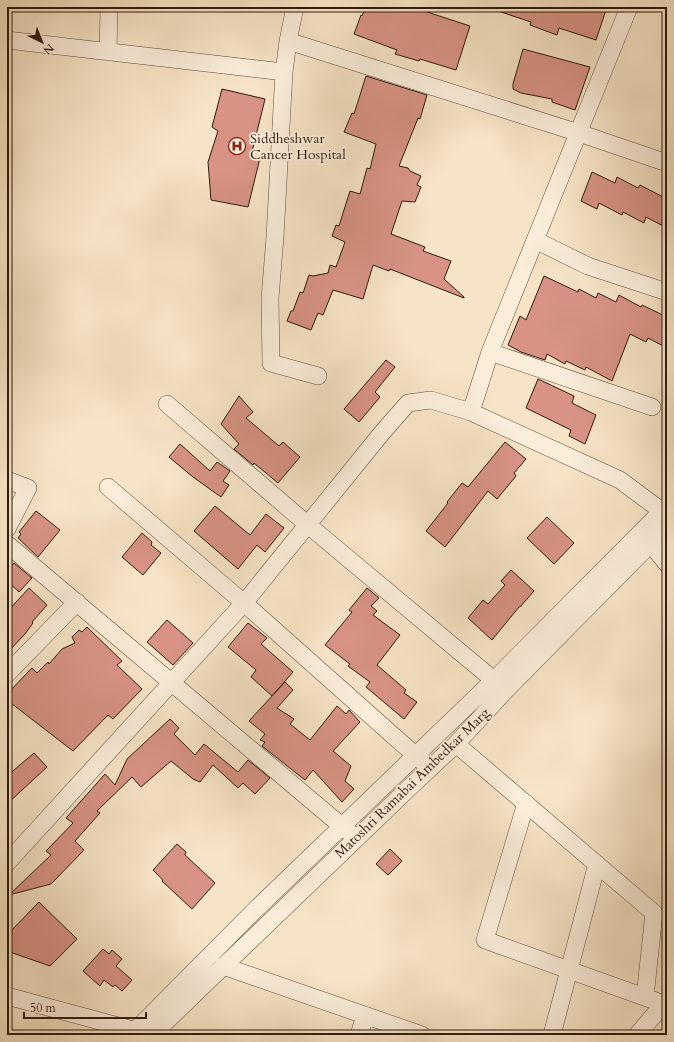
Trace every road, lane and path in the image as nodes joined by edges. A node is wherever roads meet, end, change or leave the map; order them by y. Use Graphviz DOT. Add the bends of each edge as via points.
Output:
graph roads {
  1 [pos="110,7"];
  2 [pos="295,7"];
  3 [pos="629,7"];
  4 [pos="7,40"];
  5 [pos="288,41"];
  6 [pos="108,52"];
  7 [pos="284,72"];
  8 [pos="579,133"];
  9 [pos="667,163"];
  10 [pos="535,240"];
  11 [pos="667,292"];
  12 [pos="490,352"];
  13 [pos="318,376"];
  14 [pos="167,404"];
  15 [pos="652,407"];
  16 [pos="471,412"];
  17 [pos="7,480"];
  18 [pos="108,487"];
  19 [pos="666,515"];
  20 [pos="308,525"];
  21 [pos="7,529"];
  22 [pos="650,543"];
  23 [pos="7,544"];
  24 [pos="667,564"];
  25 [pos="77,602"];
  26 [pos="244,604"];
  27 [pos="7,674"];
  28 [pos="172,683"];
  29 [pos="500,685"];
  30 [pos="456,744"];
  31 [pos="416,756"];
  32 [pos="430,768"];
  33 [pos="526,803"];
  34 [pos="342,826"];
  35 [pos="356,838"];
  36 [pos="7,863"];
  37 [pos="597,864"];
  38 [pos="223,966"];
  39 [pos="569,970"];
  40 [pos="7,996"];
  41 [pos="645,997"];
  42 [pos="666,1002"];
  43 [pos="365,1015"];
  44 [pos="553,1031"];
  45 [pos="142,1034"];
  46 [pos="359,1035"];
  47 [pos="422,1035"];
  48 [pos="637,1035"];
  1 -- 6 [label="street"];
  2 -- 5 [label="street"];
  3 -- 8 [label="street"];
  4 -- 6 [label="street"];
  5 -- 7 [label="street"];
  5 -- 8 [label="street"];
  6 -- 7 [label="street"];
  7 -- 13 [label="street" via="270,298 271,363"];
  8 -- 9 [label="street"];
  8 -- 10 [label="street"];
  10 -- 11 [label="street" via="588,266"];
  10 -- 12 [label="street"];
  12 -- 15 [label="street"];
  12 -- 16 [label="street"];
  14 -- 20 [label="street"];
  16 -- 19 [label="street" via="620,480"];
  16 -- 20 [label="street" via="431,400 408,403"];
  17 -- 21 [label="street" via="28,488"];
  18 -- 26 [label="street"];
  19 -- 22 [label="street, Matoshri Ramabai Ambedkar Marg"];
  19 -- 29 [label="street"];
  20 -- 26 [label="street"];
  20 -- 29 [label="street"];
  22 -- 24 [label="street"];
  22 -- 29 [label="street, Matoshri Ramabai Ambedkar Marg"];
  23 -- 25 [label="street"];
  25 -- 27 [label="street"];
  25 -- 28 [label="street"];
  26 -- 28 [label="street"];
  26 -- 31 [label="street"];
  28 -- 34 [label="street"];
  28 -- 36 [label="street"];
  29 -- 30 [label="street, Matoshri Ramabai Ambedkar Marg"];
  29 -- 31 [label="street"];
  30 -- 32 [label="street, Matoshri Ramabai Ambedkar Marg"];
  30 -- 33 [label="street"];
  31 -- 32 [label="street"];
  31 -- 34 [label="street"];
  32 -- 35 [label="street, Matoshri Ramabai Ambedkar Marg"];
  33 -- 37 [label="street"];
  33 -- 39 [label="street" via="485,940"];
  34 -- 35 [label="street"];
  34 -- 45 [label="street" via="251,914"];
  35 -- 38 [label="street, Matoshri Ramabai Ambedkar Marg"];
  37 -- 39 [label="street"];
  37 -- 41 [label="street" via="654,913"];
  38 -- 43 [label="street"];
  38 -- 45 [label="street, Matoshri Ramabai Ambedkar Marg"];
  39 -- 41 [label="street"];
  39 -- 44 [label="street"];
  40 -- 45 [label="street"];
  41 -- 42 [label="street"];
  42 -- 48 [label="street"];
  43 -- 46 [label="street"];
  43 -- 47 [label="street"];
}
